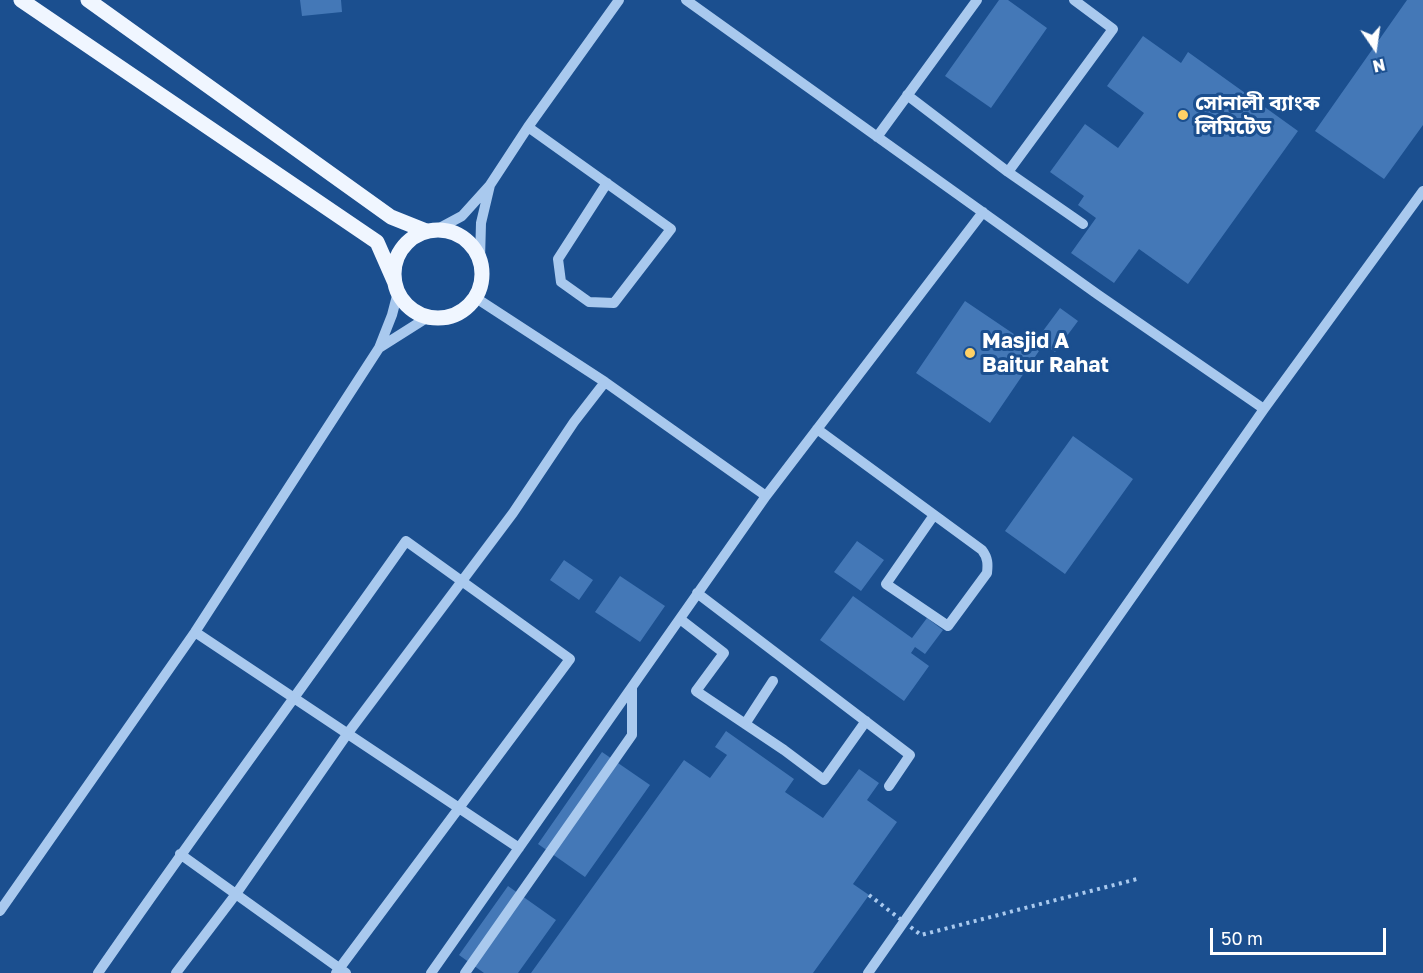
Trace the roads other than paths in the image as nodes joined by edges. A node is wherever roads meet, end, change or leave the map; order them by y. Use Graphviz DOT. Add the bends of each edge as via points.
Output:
graph roads {
  1 [pos="21,0"];
  2 [pos="88,0"];
  3 [pos="619,0"];
  4 [pos="686,0"];
  5 [pos="977,0"];
  6 [pos="1074,0"];
  7 [pos="907,95"];
  8 [pos="528,127"];
  9 [pos="877,137"];
  10 [pos="1008,172"];
  11 [pos="607,183"];
  12 [pos="490,184"];
  13 [pos="1423,191"];
  14 [pos="983,212"];
  15 [pos="1083,224"];
  16 [pos="431,231"];
  17 [pos="480,259"];
  18 [pos="396,288"];
  19 [pos="476,298"];
  20 [pos="428,317"];
  21 [pos="379,348"];
  22 [pos="605,382"];
  23 [pos="1264,409"];
  24 [pos="817,429"];
  25 [pos="766,496"];
  26 [pos="934,515"];
  27 [pos="463,580"];
  28 [pos="697,593"];
  29 [pos="680,619"];
  30 [pos="195,632"];
  31 [pos="773,681"];
  32 [pos="632,687"];
  33 [pos="295,698"];
  34 [pos="866,721"];
  35 [pos="745,724"];
  36 [pos="348,733"];
  37 [pos="889,786"];
  38 [pos="459,808"];
  39 [pos="519,848"];
  40 [pos="180,854"];
  41 [pos="236,894"];
  42 [pos="0,911"];
  43 [pos="340,972"];
  44 [pos="98,973"];
  45 [pos="176,973"];
  46 [pos="431,973"];
  47 [pos="465,973"];
  48 [pos="868,973"];
  1 -- 18 [label="main road" via="377,242"];
  2 -- 16 [label="main road" via="391,217"];
  3 -- 8 [label="lane"];
  4 -- 9 [label="lane"];
  5 -- 7 [label="lane"];
  6 -- 10 [label="lane" via="1113,29"];
  7 -- 9 [label="lane"];
  7 -- 10 [label="lane"];
  8 -- 11 [label="lane"];
  8 -- 12 [label="lane"];
  9 -- 14 [label="lane"];
  10 -- 15 [label="lane"];
  11 -- 11 [label="lane" via="671,228 614,303 589,302 561,282 558,259"];
  12 -- 16 [label="lane" via="462,216"];
  12 -- 17 [label="lane" via="481,223"];
  13 -- 23 [label="lane"];
  14 -- 23 [label="lane"];
  14 -- 24 [label="lane"];
  16 -- 17 [label="main road" via="451,231 463,237"];
  16 -- 18 [label="main road" via="412,239 400,251 395,266"];
  17 -- 19 [label="main road" via="482,279"];
  18 -- 20 [label="main road" via="405,304"];
  18 -- 21 [label="lane" via="392,315"];
  19 -- 20 [label="main road" via="455,315"];
  19 -- 22 [label="lane"];
  20 -- 21 [label="lane"];
  21 -- 30 [label="lane"];
  22 -- 25 [label="lane"];
  22 -- 27 [label="lane"];
  23 -- 48 [label="lane"];
  24 -- 25 [label="lane"];
  24 -- 26 [label="lane"];
  25 -- 28 [label="lane"];
  26 -- 26 [label="lane" via="982,550 988,564 987,573 948,626 886,584"];
  27 -- 33 [label="lane" via="406,541"];
  27 -- 36 [label="lane"];
  27 -- 38 [label="lane" via="570,659"];
  28 -- 29 [label="lane"];
  28 -- 34 [label="lane"];
  29 -- 32 [label="lane"];
  29 -- 35 [label="lane" via="724,652 696,691"];
  30 -- 33 [label="lane"];
  30 -- 42 [label="lane"];
  31 -- 35 [label="lane"];
  32 -- 39 [label="lane"];
  32 -- 47 [label="lane" via="632,735"];
  33 -- 36 [label="lane"];
  33 -- 40 [label="lane"];
  34 -- 35 [label="lane" via="824,780"];
  34 -- 37 [label="lane" via="910,755"];
  36 -- 38 [label="lane"];
  36 -- 41 [label="lane"];
  38 -- 39 [label="lane"];
  38 -- 43 [label="lane"];
  39 -- 46 [label="lane"];
  40 -- 41 [label="lane"];
  40 -- 44 [label="lane"];
  41 -- 43 [label="lane"];
  41 -- 45 [label="lane"];
}
